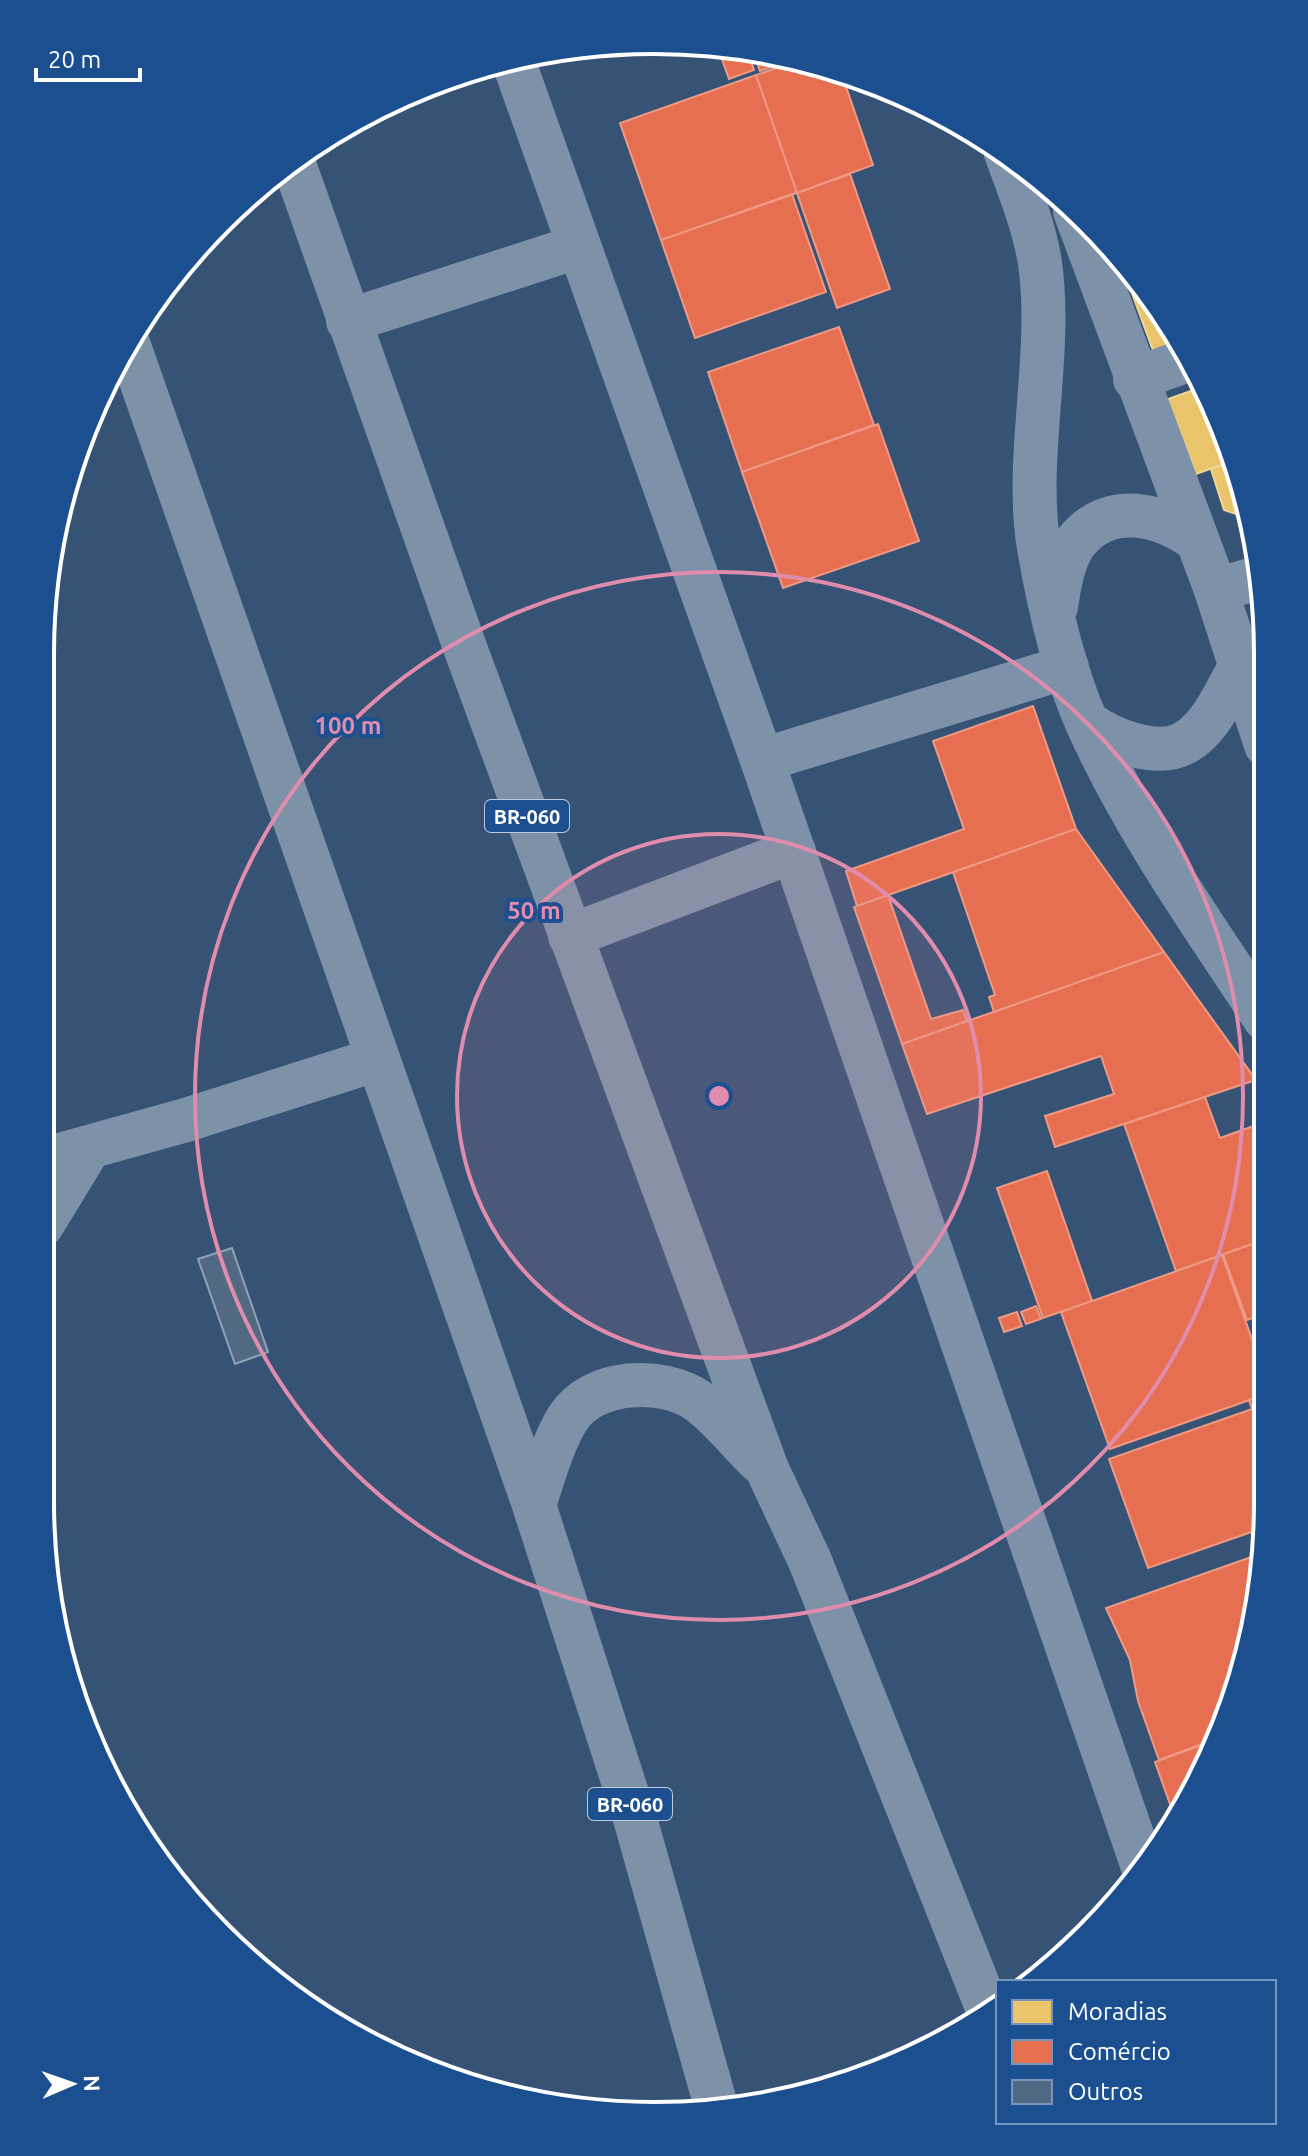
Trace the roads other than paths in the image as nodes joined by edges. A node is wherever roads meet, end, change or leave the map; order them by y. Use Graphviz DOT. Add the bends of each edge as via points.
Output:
graph roads {
  1 [pos="517,70"];
  2 [pos="297,172"];
  3 [pos="1013,174"];
  4 [pos="1084,236"];
  5 [pos="577,247"];
  6 [pos="348,321"];
  7 [pos="133,357"];
  8 [pos="1179,363"];
  9 [pos="1135,379"];
  10 [pos="1198,541"];
  11 [pos="1249,580"];
  12 [pos="1216,590"];
  13 [pos="1054,618"];
  14 [pos="1067,667"];
  15 [pos="1240,667"];
  16 [pos="1254,709"];
  17 [pos="1087,722"];
  18 [pos="762,760"];
  19 [pos="794,851"];
  20 [pos="570,936"];
  21 [pos="1254,1002"];
  22 [pos="378,1059"];
  23 [pos="89,1148"];
  24 [pos="54,1157"];
  25 [pos="54,1205"];
  26 [pos="767,1469"];
  27 [pos="534,1505"];
  28 [pos="1139,1855"];
  29 [pos="985,2002"];
  30 [pos="714,2099"];
  1 -- 5 [label="street"];
  2 -- 6 [label="highway, BR-060"];
  3 -- 13 [label="street" via="1040,264 1043,330 1036,505"];
  4 -- 9 [label="street"];
  5 -- 6 [label="street"];
  5 -- 18 [label="street"];
  6 -- 20 [label="highway, BR-060"];
  7 -- 22 [label="highway, BR-060"];
  8 -- 9 [label="street"];
  9 -- 10 [label="street"];
  10 -- 12 [label="street"];
  10 -- 13 [label="street" via="1174,523 1150,516 1113,517 1092,528 1075,543 1067,561"];
  11 -- 12 [label="street"];
  12 -- 15 [label="street"];
  13 -- 14 [label="street"];
  14 -- 17 [label="street"];
  14 -- 18 [label="street"];
  15 -- 16 [label="street"];
  15 -- 17 [label="street" via="1204,724 1184,744 1127,743"];
  17 -- 21 [label="street" via="1135,815"];
  18 -- 19 [label="street"];
  19 -- 20 [label="street"];
  19 -- 28 [label="street"];
  20 -- 26 [label="highway, BR-060"];
  22 -- 23 [label="street"];
  22 -- 27 [label="highway, BR-060"];
  23 -- 24 [label="street"];
  23 -- 25 [label="street"];
  26 -- 27 [label="highway" via="697,1401 653,1386 609,1389 590,1396 569,1416"];
  26 -- 29 [label="highway, BR-060" via="810,1561"];
  27 -- 30 [label="highway, BR-060" via="634,1815"];
}
